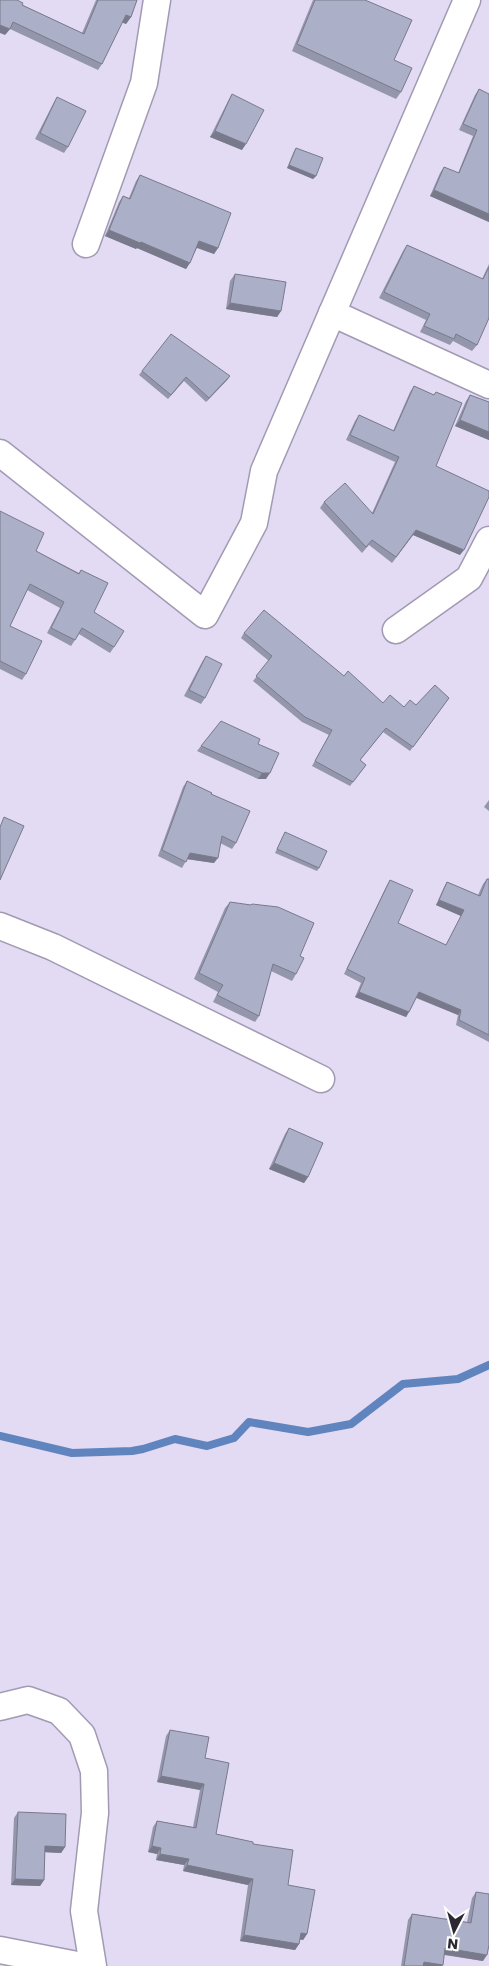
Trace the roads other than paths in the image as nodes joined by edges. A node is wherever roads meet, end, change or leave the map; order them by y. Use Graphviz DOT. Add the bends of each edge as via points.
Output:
graph roads {
  1 [pos="157,0"];
  2 [pos="467,0"];
  3 [pos="86,244"];
  4 [pos="332,313"];
  5 [pos="489,385"];
  6 [pos="0,453"];
  7 [pos="489,540"];
  8 [pos="396,630"];
  9 [pos="0,926"];
  10 [pos="321,1079"];
  11 [pos="0,1706"];
  12 [pos="0,1950"];
  13 [pos="82,1966"];
  14 [pos="93,1966"];
  1 -- 3 [label="street" via="144,83"];
  2 -- 4 [label="street"];
  4 -- 5 [label="street"];
  4 -- 6 [label="street" via="264,470 254,522 205,615"];
  7 -- 8 [label="street" via="469,578"];
  9 -- 10 [label="street" via="53,947"];
  11 -- 14 [label="street" via="28,1700 59,1711 82,1735 94,1771 95,1813 84,1911"];
  12 -- 13 [label="street"];
}
